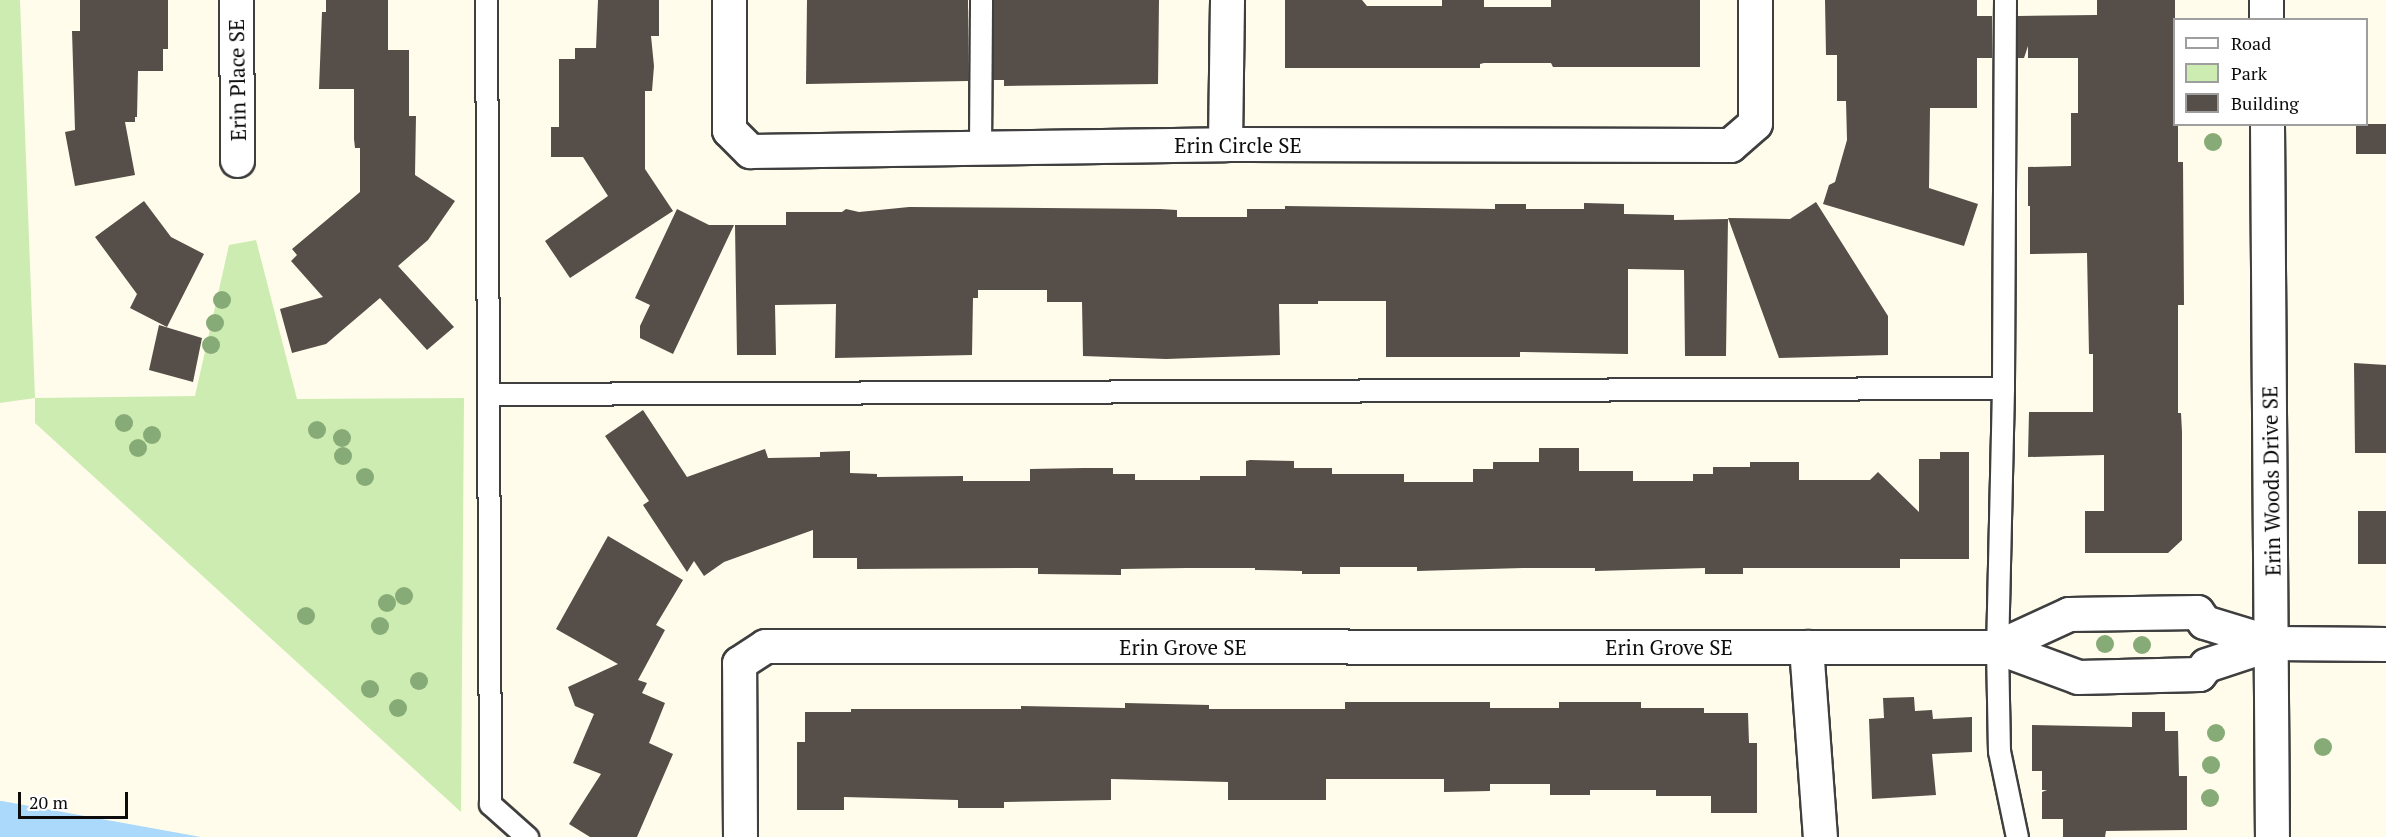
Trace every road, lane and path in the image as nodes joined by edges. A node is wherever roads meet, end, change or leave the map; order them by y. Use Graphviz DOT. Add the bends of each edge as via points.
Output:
graph roads {
  1 [pos="236,0"];
  2 [pos="486,0"];
  3 [pos="729,0"];
  4 [pos="981,0"];
  5 [pos="1227,0"];
  6 [pos="1755,0"];
  7 [pos="2005,0"];
  8 [pos="2266,0"];
  9 [pos="2266,18"];
  10 [pos="2267,126"];
  11 [pos="1225,144"];
  12 [pos="980,148"];
  13 [pos="237,160"];
  14 [pos="2003,388"];
  15 [pos="489,394"];
  16 [pos="2272,643"];
  17 [pos="2386,644"];
  18 [pos="1806,647"];
  19 [pos="1996,647"];
  20 [pos="527,837"];
  21 [pos="740,837"];
  22 [pos="1820,837"];
  23 [pos="2018,837"];
  24 [pos="2272,837"];
  1 -- 13 [label="street, Erin Place SE"];
  2 -- 15 [label="lane"];
  3 -- 12 [label="street, Erin Circle SE" via="729,130 750,151"];
  4 -- 12 [label="lane"];
  5 -- 11 [label="street"];
  6 -- 11 [label="street, Erin Circle SE" via="1755,123 1730,145"];
  7 -- 14 [label="lane"];
  8 -- 9 [label="street"];
  10 -- 16 [label="street, Erin Woods Drive SE"];
  11 -- 12 [label="street, Erin Circle SE"];
  14 -- 15 [label="lane"];
  14 -- 19 [label="lane"];
  15 -- 20 [label="lane" via="490,804"];
  16 -- 17 [label="street"];
  16 -- 19 [label="street, Erin Grove SE" via="2206,665 2199,674 2078,677"];
  16 -- 19 [label="street, Erin Grove SE" via="2204,622 2197,612 2068,614"];
  16 -- 24 [label="street, Erin Woods Drive SE"];
  18 -- 19 [label="street, Erin Grove SE"];
  18 -- 21 [label="street, Erin Grove SE" via="765,646 739,663"];
  18 -- 22 [label="street"];
  19 -- 23 [label="lane" via="1999,751"];
}
